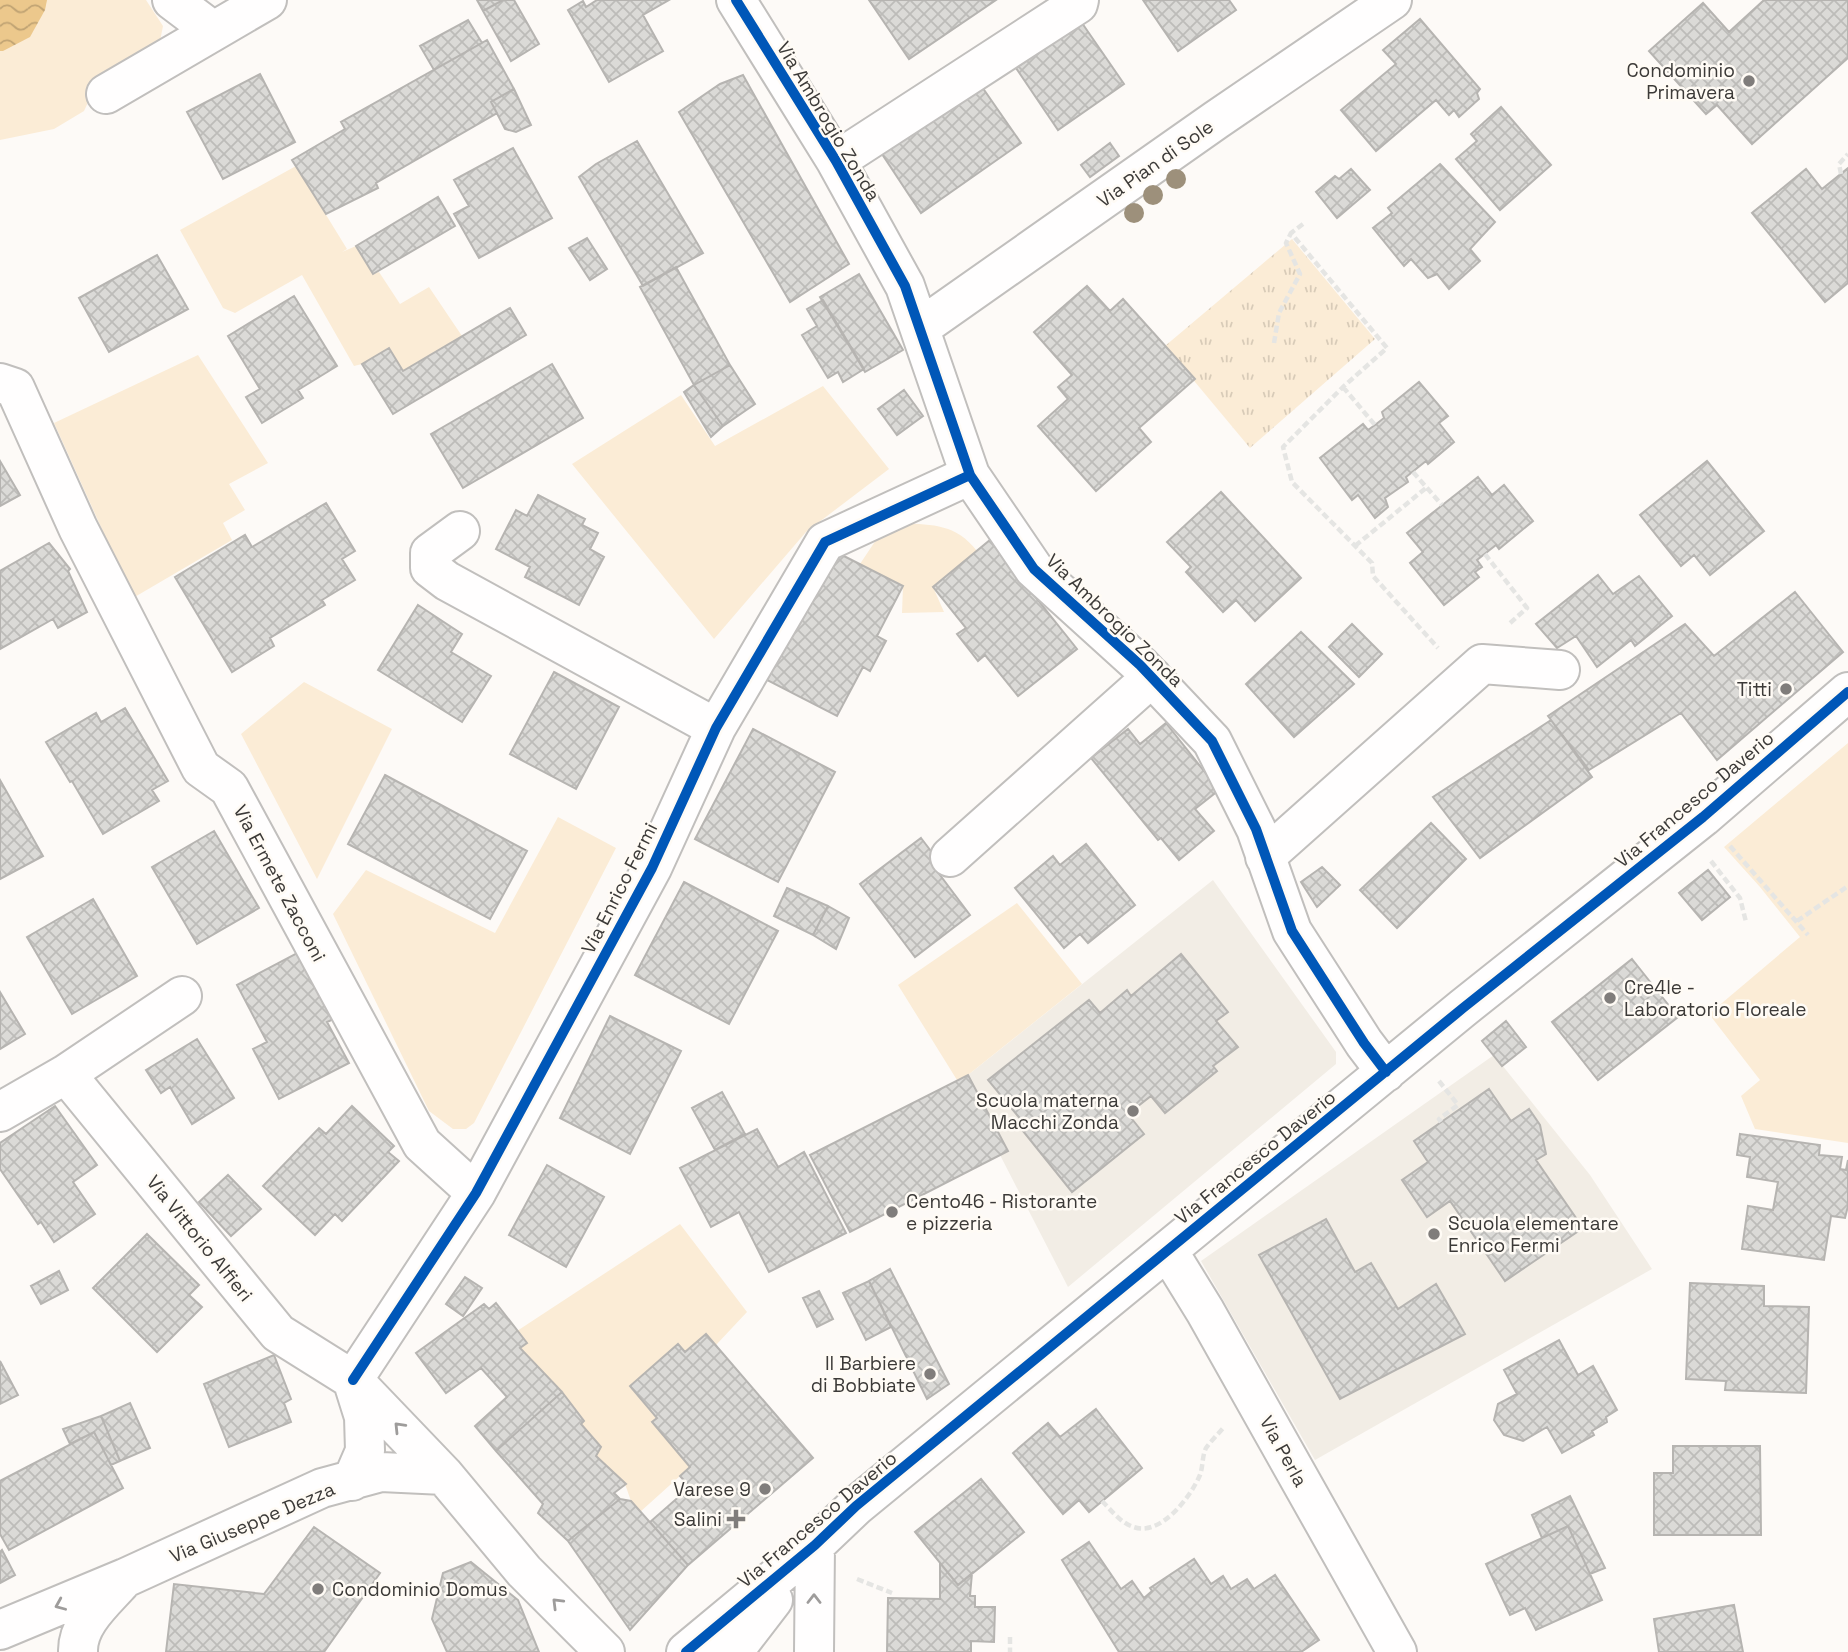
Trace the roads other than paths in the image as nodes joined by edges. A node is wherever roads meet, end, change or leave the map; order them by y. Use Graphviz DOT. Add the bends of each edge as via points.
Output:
graph roads {
  1 [pos="172,0"];
  2 [pos="267,0"];
  3 [pos="736,0"];
  4 [pos="1079,0"];
  5 [pos="1392,0"];
  6 [pos="213,31"];
  7 [pos="106,94"];
  8 [pos="836,161"];
  9 [pos="920,328"];
  10 [pos="0,383"];
  11 [pos="970,475"];
  12 [pos="460,531"];
  13 [pos="1560,670"];
  14 [pos="1152,677"];
  15 [pos="1848,692"];
  16 [pos="716,728"];
  17 [pos="950,857"];
  18 [pos="1265,857"];
  19 [pos="182,996"];
  20 [pos="1386,1072"];
  21 [pos="66,1074"];
  22 [pos="0,1112"];
  23 [pos="476,1194"];
  24 [pos="1168,1251"];
  25 [pos="353,1380"];
  26 [pos="444,1475"];
  27 [pos="352,1480"];
  28 [pos="815,1545"];
  29 [pos="125,1578"];
  30 [pos="0,1630"];
  31 [pos="78,1652"];
  32 [pos="604,1652"];
  33 [pos="686,1652"];
  34 [pos="733,1652"];
  35 [pos="814,1652"];
  36 [pos="1397,1652"];
  1 -- 6 [label="street"];
  2 -- 6 [label="street"];
  3 -- 8 [label="street, Via Ambrogio Zonda"];
  4 -- 8 [label="street, Via Ambrogio Zonda"];
  5 -- 9 [label="street, Via Pian di Sole"];
  6 -- 7 [label="street"];
  8 -- 9 [label="street, Via Ambrogio Zonda" via="905,286"];
  9 -- 11 [label="street, Via Ambrogio Zonda"];
  10 -- 23 [label="street, Via Ermete Zacconi" via="15,388 78,528 201,768 229,788 422,1144"];
  11 -- 14 [label="street, Via Ambrogio Zonda" via="1034,569"];
  11 -- 16 [label="street, Via Enrico Fermi" via="825,542"];
  12 -- 16 [label="street" via="430,553 430,568"];
  13 -- 18 [label="street" via="1482,664"];
  14 -- 17 [label="street, Via Ambrogio Zonda"];
  14 -- 18 [label="street, Via Ambrogio Zonda" via="1212,741"];
  15 -- 20 [label="street, Via Francesco Daverio" via="1695,824"];
  16 -- 23 [label="street, Via Enrico Fermi" via="652,868"];
  18 -- 20 [label="street, Via Ambrogio Zonda" via="1292,931"];
  19 -- 21 [label="street"];
  20 -- 24 [label="street, Via Francesco Daverio"];
  21 -- 22 [label="street"];
  21 -- 25 [label="street, Via Vittorio Alfieri" via="278,1333"];
  23 -- 25 [label="street, Via Enrico Fermi"];
  24 -- 28 [label="street, Via Francesco Daverio" via="856,1506"];
  24 -- 36 [label="street, Via Perla"];
  26 -- 25 [label="street, Via Vittorio Alfieri, one-way"];
  25 -- 27 [label="street" via="364,1417 365,1451"];
  26 -- 27 [label="street, Via Giuseppe Dezza" via="382,1472"];
  32 -- 26 [label="street, one-way" via="524,1570"];
  27 -- 29 [label="street, Via Giuseppe Dezza" via="322,1489"];
  28 -- 33 [label="street, Via Francesco Daverio"];
  28 -- 34 [label="street, Via Francesco Daverio"];
  35 -- 28 [label="street, one-way"];
  29 -- 30 [label="street, Via Giuseppe Dezza, one-way"];
  29 -- 31 [label="street" via="89,1619 78,1638"];
}
